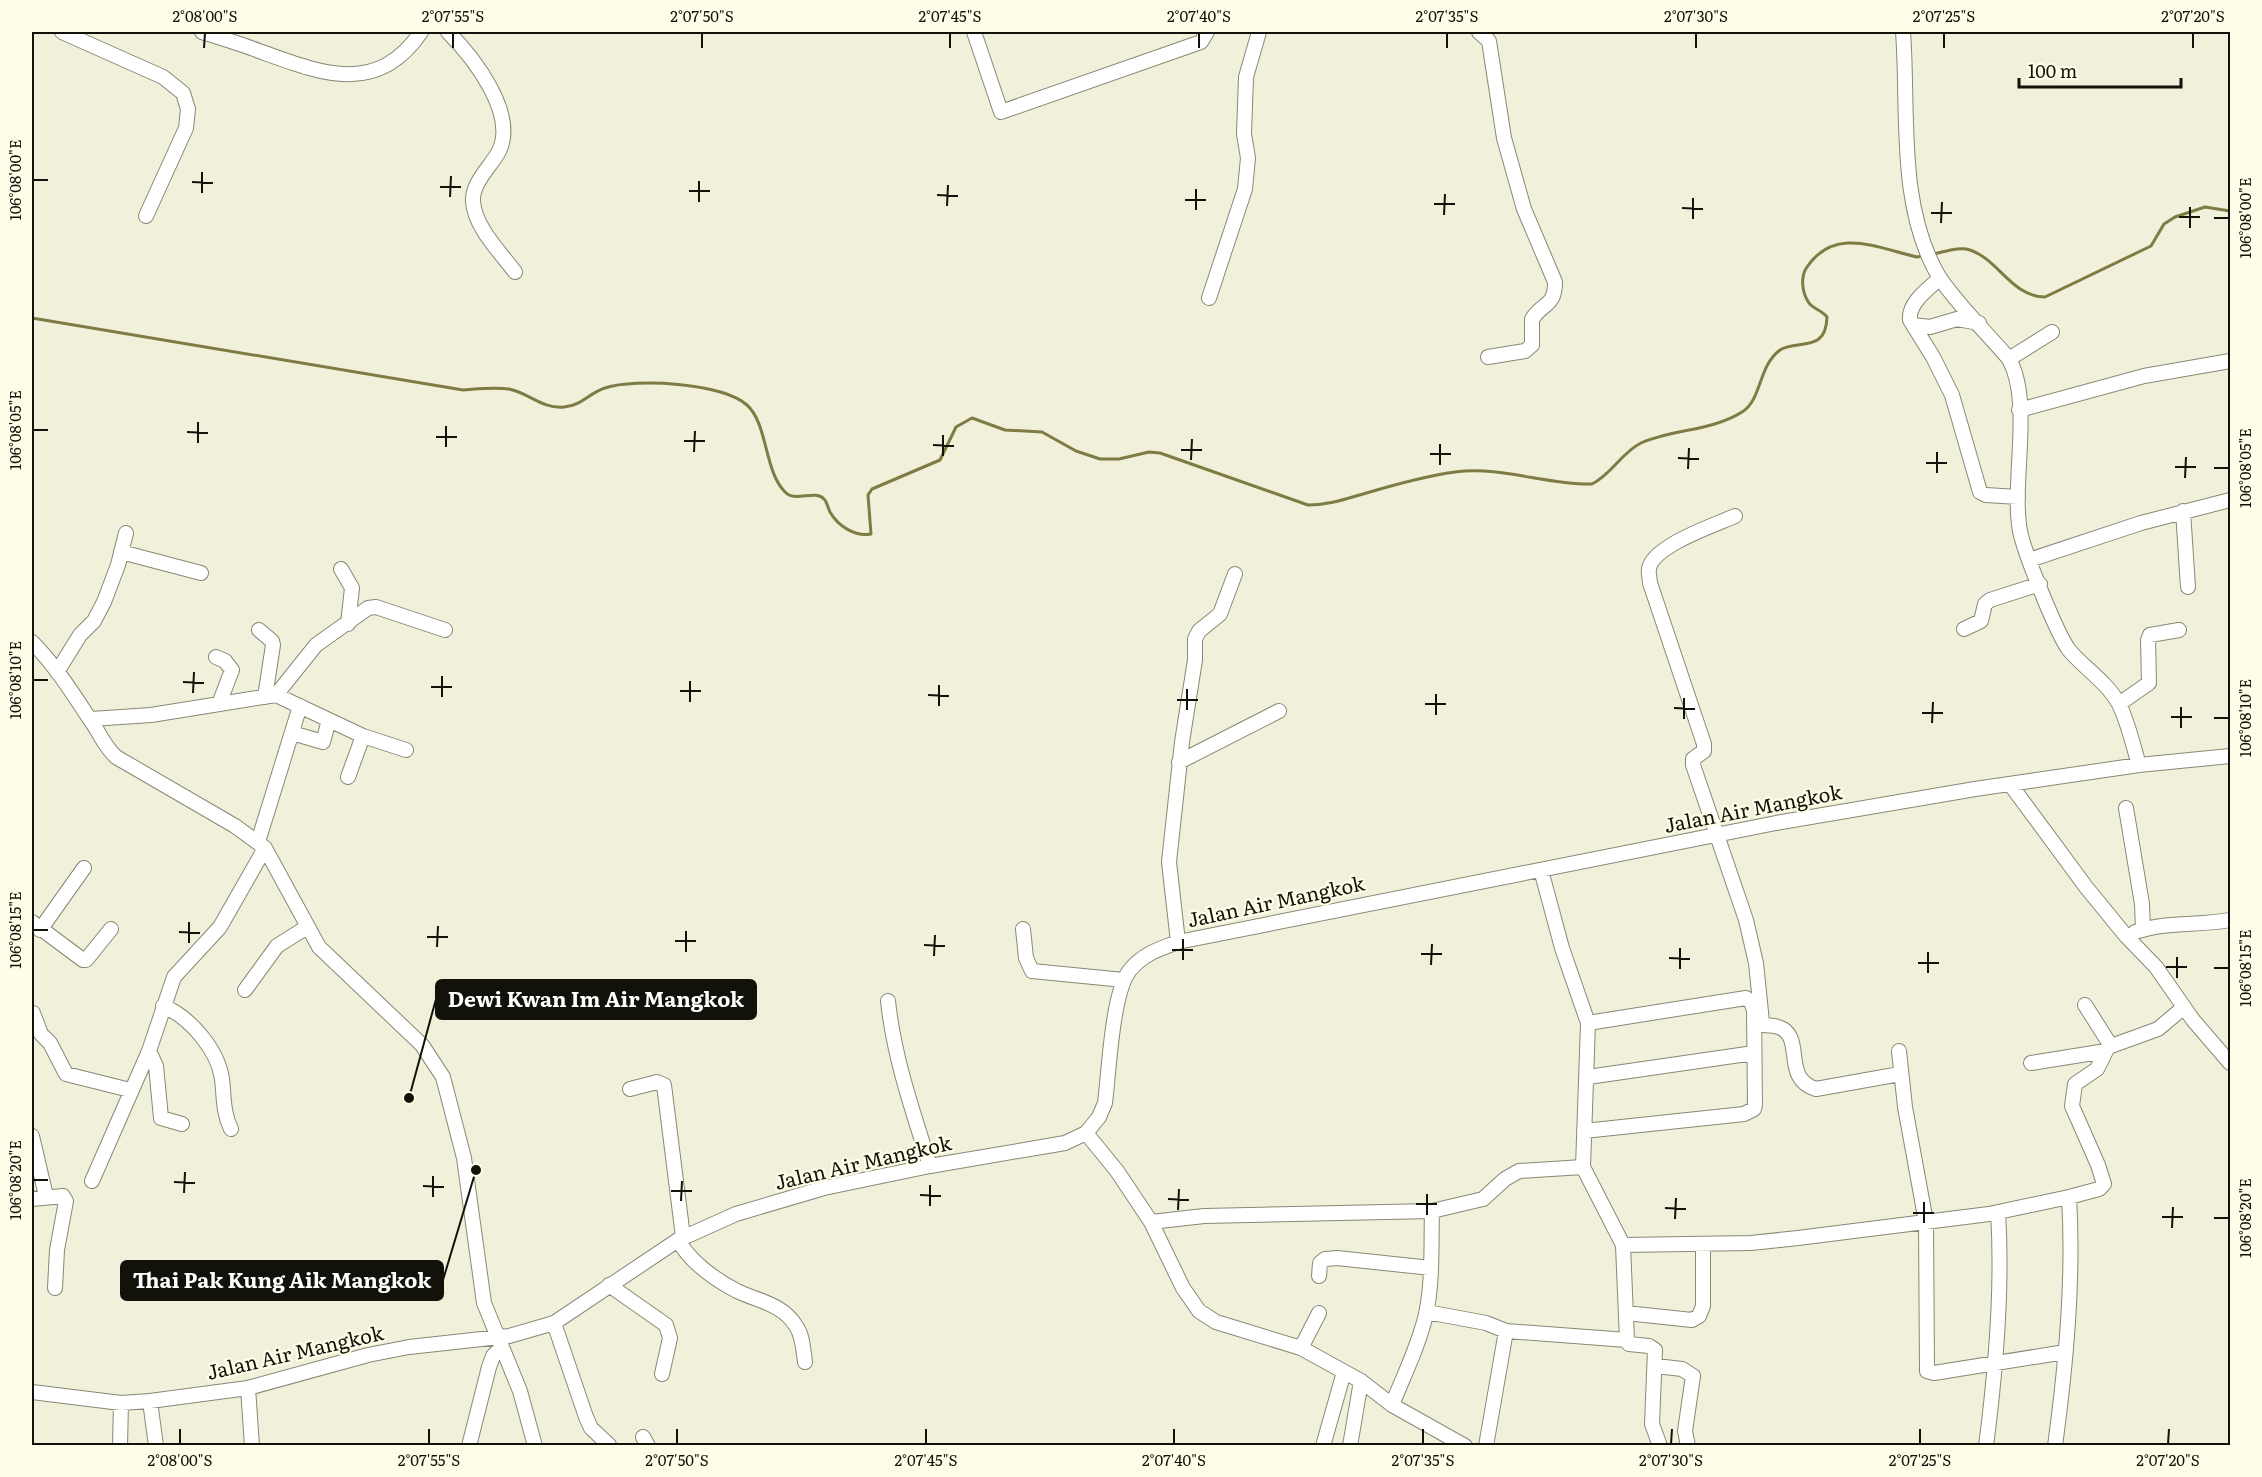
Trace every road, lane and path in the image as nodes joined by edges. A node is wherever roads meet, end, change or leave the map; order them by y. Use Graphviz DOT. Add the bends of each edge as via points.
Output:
graph roads {
  1 [pos="62,32"];
  2 [pos="202,32"];
  3 [pos="421,32"];
  4 [pos="448,32"];
  5 [pos="974,32"];
  6 [pos="1208,32"];
  7 [pos="1259,32"];
  8 [pos="1479,32"];
  9 [pos="1903,32"];
  10 [pos="146,216"];
  11 [pos="515,272"];
  12 [pos="1937,272"];
  13 [pos="1209,298"];
  14 [pos="1979,322"];
  15 [pos="1913,325"];
  16 [pos="2052,332"];
  17 [pos="1488,357"];
  18 [pos="2010,358"];
  19 [pos="2230,362"];
  20 [pos="2019,410"];
  21 [pos="2018,497"];
  22 [pos="2230,500"];
  23 [pos="2183,511"];
  24 [pos="1735,516"];
  25 [pos="126,533"];
  26 [pos="122,552"];
  27 [pos="2029,560"];
  28 [pos="341,569"];
  29 [pos="201,573"];
  30 [pos="1235,574"];
  31 [pos="2040,584"];
  32 [pos="2188,587"];
  33 [pos="348,624"];
  34 [pos="1964,629"];
  35 [pos="259,630"];
  36 [pos="445,630"];
  37 [pos="2179,630"];
  38 [pos="32,642"];
  39 [pos="216,657"];
  40 [pos="57,672"];
  41 [pos="270,696"];
  42 [pos="219,704"];
  43 [pos="2119,704"];
  44 [pos="300,706"];
  45 [pos="1279,711"];
  46 [pos="91,719"];
  47 [pos="329,720"];
  48 [pos="292,733"];
  49 [pos="363,736"];
  50 [pos="406,750"];
  51 [pos="2230,756"];
  52 [pos="1179,762"];
  53 [pos="2139,765"];
  54 [pos="348,777"];
  55 [pos="2010,784"];
  56 [pos="2126,808"];
  57 [pos="1715,836"];
  58 [pos="262,845"];
  59 [pos="84,868"];
  60 [pos="1541,870"];
  61 [pos="2230,920"];
  62 [pos="36,926"];
  63 [pos="307,927"];
  64 [pos="111,929"];
  65 [pos="1023,929"];
  66 [pos="2143,930"];
  67 [pos="2126,936"];
  68 [pos="1178,942"];
  69 [pos="1124,980"];
  70 [pos="245,990"];
  71 [pos="888,1001"];
  72 [pos="2085,1005"];
  73 [pos="163,1006"];
  74 [pos="2183,1008"];
  75 [pos="33,1013"];
  76 [pos="1588,1023"];
  77 [pos="2107,1048"];
  78 [pos="149,1051"];
  79 [pos="1899,1051"];
  80 [pos="1754,1053"];
  81 [pos="2031,1063"];
  82 [pos="2230,1063"];
  83 [pos="1900,1074"];
  84 [pos="1587,1077"];
  85 [pos="630,1089"];
  86 [pos="130,1090"];
  87 [pos="182,1124"];
  88 [pos="231,1129"];
  89 [pos="1584,1131"];
  90 [pos="1086,1133"];
  91 [pos="32,1136"];
  92 [pos="930,1166"];
  93 [pos="1583,1167"];
  94 [pos="92,1180"];
  95 [pos="46,1196"];
  96 [pos="2069,1197"];
  97 [pos="32,1199"];
  98 [pos="1432,1212"];
  99 [pos="1998,1212"];
  100 [pos="1150,1222"];
  101 [pos="1926,1222"];
  102 [pos="680,1239"];
  103 [pos="1703,1244"];
  104 [pos="1623,1245"];
  105 [pos="1431,1268"];
  106 [pos="1319,1276"];
  107 [pos="609,1285"];
  108 [pos="55,1288"];
  109 [pos="1427,1312"];
  110 [pos="1319,1313"];
  111 [pos="1626,1313"];
  112 [pos="554,1323"];
  113 [pos="1506,1331"];
  114 [pos="1627,1340"];
  115 [pos="499,1343"];
  116 [pos="1301,1348"];
  117 [pos="2065,1352"];
  118 [pos="805,1362"];
  119 [pos="1995,1365"];
  120 [pos="1656,1366"];
  121 [pos="1344,1372"];
  122 [pos="662,1374"];
  123 [pos="1361,1381"];
  124 [pos="248,1388"];
  125 [pos="32,1392"];
  126 [pos="150,1401"];
  127 [pos="121,1403"];
  128 [pos="1392,1405"];
  129 [pos="609,1445"];
  130 [pos="120,1446"];
  131 [pos="156,1446"];
  132 [pos="252,1446"];
  133 [pos="469,1446"];
  134 [pos="535,1446"];
  135 [pos="1323,1446"];
  136 [pos="1350,1446"];
  137 [pos="1465,1446"];
  138 [pos="1486,1446"];
  139 [pos="1660,1446"];
  140 [pos="1688,1446"];
  141 [pos="1986,1446"];
  142 [pos="2055,1446"];
  1 -- 10 [label="street" via="163,77 183,93 188,109 186,128"];
  2 -- 3 [label="street" via="310,70 340,76 365,74 401,57"];
  4 -- 11 [label="street" via="493,90 500,111 503,136 499,151 473,193 473,202 484,229"];
  5 -- 6 [label="street" via="1001,112 1201,42"];
  7 -- 13 [label="street" via="1246,77 1245,189"];
  8 -- 17 [label="street" via="1489,41 1504,138 1524,208 1555,282 1555,295 1532,319 1532,345 1524,351"];
  9 -- 12 [label="street" via="1910,182 1926,250"];
  12 -- 14 [label="street"];
  12 -- 15 [label="street" via="1909,314"];
  14 -- 15 [label="street" via="1957,319 1930,327"];
  14 -- 18 [label="street"];
  15 -- 21 [label="street" via="1952,395 1977,487 1986,495"];
  16 -- 18 [label="street"];
  18 -- 20 [label="street" via="2016,370"];
  19 -- 20 [label="street" via="2144,376"];
  20 -- 21 [label="street"];
  21 -- 27 [label="street" via="2020,532"];
  22 -- 23 [label="street"];
  23 -- 27 [label="street"];
  23 -- 32 [label="street"];
  24 -- 57 [label="street" via="1670,546 1656,556 1649,568 1650,583 1704,744 1704,751 1693,759 1693,765"];
  25 -- 26 [label="street"];
  26 -- 29 [label="street"];
  26 -- 40 [label="street" via="94,621 80,635"];
  27 -- 31 [label="street"];
  28 -- 33 [label="street" via="352,588"];
  30 -- 52 [label="street" via="1220,614 1196,635"];
  31 -- 34 [label="street" via="1990,600 1985,604 1981,621"];
  31 -- 43 [label="street" via="2068,648"];
  33 -- 36 [label="street" via="362,612 376,608"];
  33 -- 41 [label="street" via="316,645"];
  35 -- 41 [label="street" via="273,645"];
  37 -- 43 [label="street" via="2150,635 2149,683"];
  38 -- 40 [label="street"];
  39 -- 42 [label="street" via="232,670"];
  40 -- 46 [label="street"];
  41 -- 42 [label="street"];
  41 -- 44 [label="street"];
  42 -- 46 [label="street" via="151,715"];
  43 -- 53 [label="street"];
  44 -- 47 [label="street"];
  44 -- 48 [label="street"];
  45 -- 52 [label="street"];
  46 -- 58 [label="street" via="103,743 116,757"];
  47 -- 48 [label="street" via="323,742"];
  47 -- 49 [label="street"];
  48 -- 58 [label="street"];
  49 -- 50 [label="street"];
  49 -- 54 [label="street"];
  51 -- 53 [label="street, Jalan Air Mangkok"];
  52 -- 68 [label="street" via="1169,862"];
  53 -- 55 [label="street, Jalan Air Mangkok"];
  55 -- 57 [label="street, Jalan Air Mangkok"];
  55 -- 67 [label="street"];
  56 -- 66 [label="street"];
  57 -- 60 [label="street, Jalan Air Mangkok"];
  57 -- 83 [label="street" via="1746,920 1756,963 1762,1022 1789,1035 1801,1081 1816,1089"];
  58 -- 63 [label="street"];
  58 -- 73 [label="street" via="220,927 174,977"];
  59 -- 62 [label="street"];
  60 -- 68 [label="street, Jalan Air Mangkok"];
  60 -- 76 [label="street"];
  61 -- 66 [label="street" via="2199,925 2172,923"];
  62 -- 64 [label="street" via="86,960"];
  63 -- 70 [label="street" via="278,946"];
  63 -- 115 [label="street" via="332,960 422,1045 443,1077 464,1158 484,1303"];
  65 -- 69 [label="street" via="1026,958 1032,971"];
  66 -- 67 [label="street"];
  67 -- 74 [label="street" via="2156,967"];
  68 -- 69 [label="street, Jalan Air Mangkok" via="1152,951"];
  69 -- 90 [label="street, Jalan Air Mangkok" via="1105,1103"];
  71 -- 92 [label="street" via="891,1030"];
  72 -- 77 [label="street"];
  73 -- 78 [label="street"];
  73 -- 88 [label="street" via="191,1024 220,1068 224,1110"];
  74 -- 77 [label="street" via="2158,1029"];
  74 -- 82 [label="street"];
  75 -- 86 [label="street" via="66,1074"];
  76 -- 80 [label="street" via="1746,998 1754,1010"];
  76 -- 84 [label="street"];
  77 -- 81 [label="street"];
  77 -- 96 [label="street" via="2097,1069 2075,1084 2071,1100 2104,1184"];
  78 -- 86 [label="street"];
  78 -- 87 [label="street" via="156,1066 161,1118"];
  79 -- 83 [label="street"];
  80 -- 84 [label="street"];
  80 -- 89 [label="street" via="1755,1105 1750,1112"];
  83 -- 101 [label="street"];
  84 -- 89 [label="street"];
  85 -- 102 [label="street" via="657,1082 664,1085"];
  86 -- 94 [label="street"];
  89 -- 93 [label="street"];
  90 -- 92 [label="street, Jalan Air Mangkok" via="1065,1143"];
  90 -- 100 [label="street"];
  91 -- 95 [label="street"];
  92 -- 102 [label="street, Jalan Air Mangkok" via="824,1188 747,1210"];
  93 -- 98 [label="street" via="1519,1171 1482,1198"];
  93 -- 104 [label="street"];
  95 -- 97 [label="street"];
  95 -- 108 [label="street" via="58,1194 66,1201"];
  96 -- 99 [label="street"];
  96 -- 117 [label="street"];
  98 -- 100 [label="street" via="1204,1216"];
  98 -- 105 [label="street"];
  99 -- 101 [label="street"];
  99 -- 119 [label="street" via="2001,1254"];
  100 -- 116 [label="street" via="1198,1311 1216,1322"];
  101 -- 103 [label="street" via="1786,1239"];
  101 -- 119 [label="street" via="1927,1371"];
  102 -- 107 [label="street, Jalan Air Mangkok"];
  102 -- 118 [label="street" via="693,1261 718,1279 785,1314 801,1335"];
  103 -- 104 [label="street"];
  103 -- 111 [label="street" via="1700,1316 1692,1320"];
  104 -- 111 [label="street"];
  105 -- 106 [label="street" via="1337,1258 1320,1263"];
  105 -- 109 [label="street"];
  107 -- 112 [label="street, Jalan Air Mangkok"];
  107 -- 122 [label="street" via="666,1325 670,1338"];
  109 -- 113 [label="street" via="1486,1323"];
  109 -- 128 [label="street"];
  110 -- 116 [label="street"];
  111 -- 114 [label="street"];
  112 -- 115 [label="street, Jalan Air Mangkok"];
  112 -- 129 [label="street" via="586,1417 591,1428"];
  113 -- 114 [label="street"];
  113 -- 138 [label="street"];
  114 -- 120 [label="street" via="1629,1344 1653,1348"];
  115 -- 124 [label="street, Jalan Air Mangkok" via="378,1353"];
  115 -- 133 [label="street"];
  115 -- 134 [label="street" via="520,1391"];
  116 -- 121 [label="street"];
  117 -- 119 [label="street"];
  117 -- 142 [label="street"];
  119 -- 141 [label="street"];
  120 -- 139 [label="street" via="1652,1424"];
  120 -- 140 [label="street" via="1682,1369 1693,1376 1685,1431"];
  121 -- 123 [label="street"];
  121 -- 135 [label="street"];
  123 -- 128 [label="street"];
  123 -- 136 [label="street"];
  124 -- 126 [label="street, Jalan Air Mangkok"];
  124 -- 132 [label="street"];
  125 -- 127 [label="street, Jalan Air Mangkok"];
  126 -- 127 [label="street, Jalan Air Mangkok"];
  126 -- 131 [label="street"];
  127 -- 130 [label="street"];
  128 -- 137 [label="street"];
}
